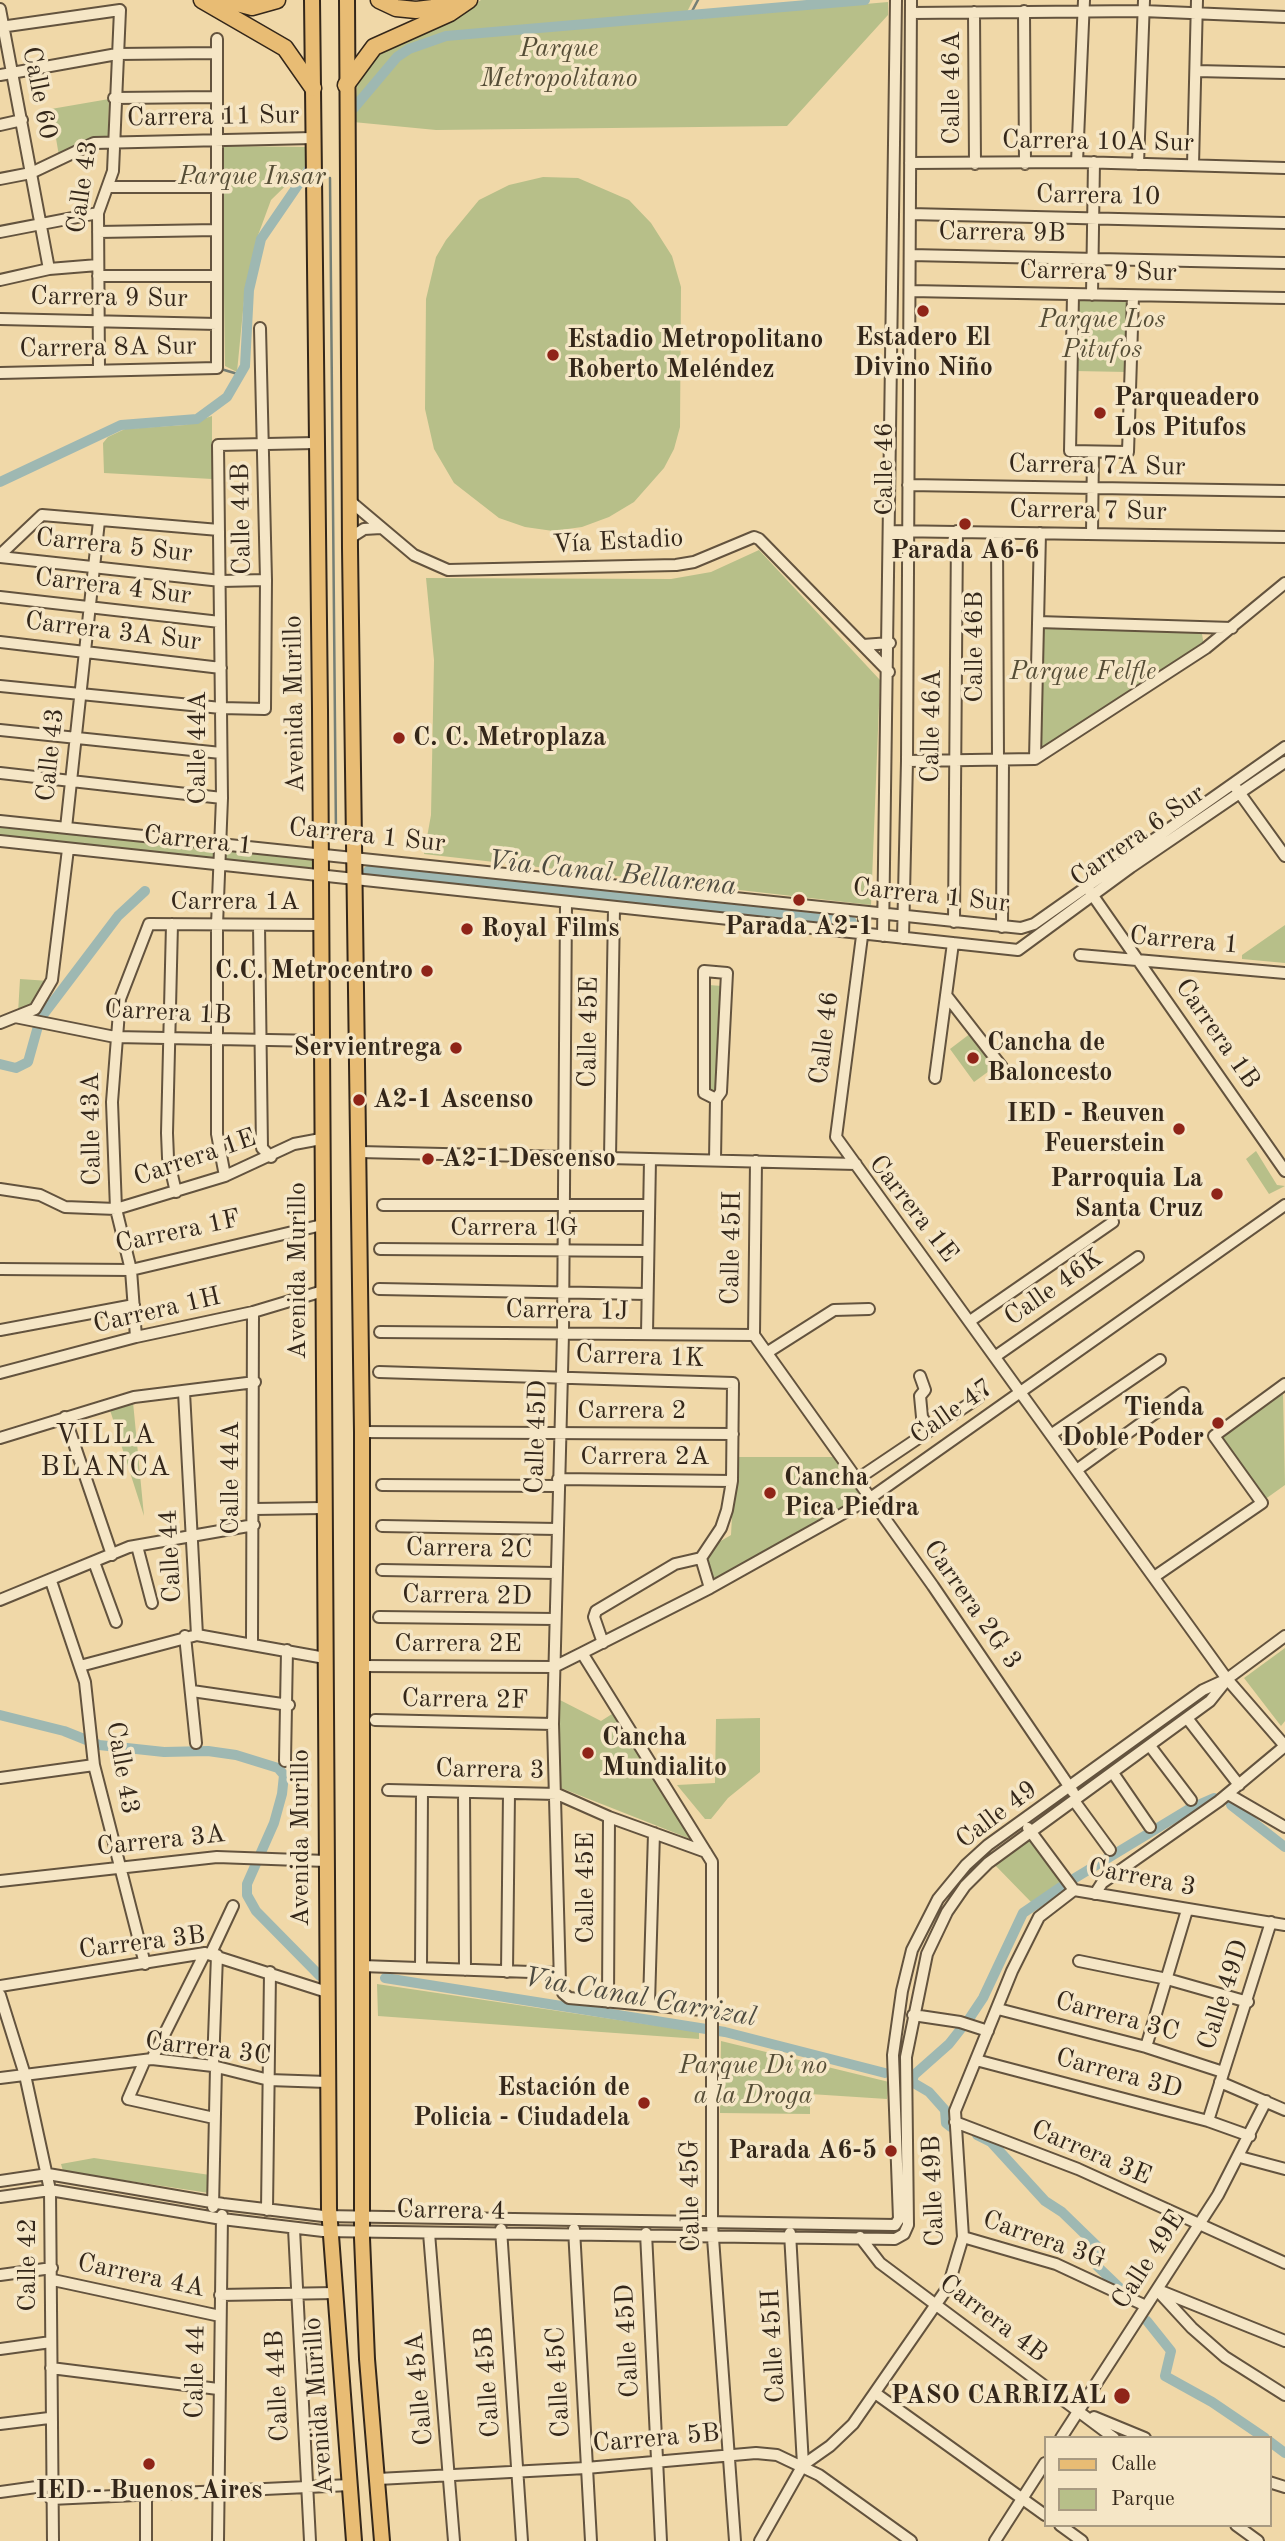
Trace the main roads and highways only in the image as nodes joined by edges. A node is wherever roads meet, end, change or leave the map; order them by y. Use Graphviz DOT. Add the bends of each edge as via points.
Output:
graph roads {
  1 [pos="202,0"];
  2 [pos="226,0"];
  3 [pos="277,0"];
  4 [pos="312,0"];
  5 [pos="347,0"];
  6 [pos="379,0"];
  7 [pos="448,0"];
  8 [pos="469,0"];
  9 [pos="346,85"];
  10 [pos="313,88"];
  11 [pos="354,2541"];
  12 [pos="382,2541"];
  1 -- 10 [label="highway" via="280,44"];
  2 -- 3 [label="highway" via="252,7"];
  4 -- 10 [label="main road, Avenida Murillo"];
  5 -- 9 [label="main road, Avenida Murillo"];
  6 -- 7 [label="highway" via="416,10"];
  8 -- 9 [label="highway" via="374,47"];
  9 -- 12 [label="main road, Avenida Murillo" via="360,1152 363,2224"];
  10 -- 11 [label="main road, Avenida Murillo" via="329,2216"];
}
